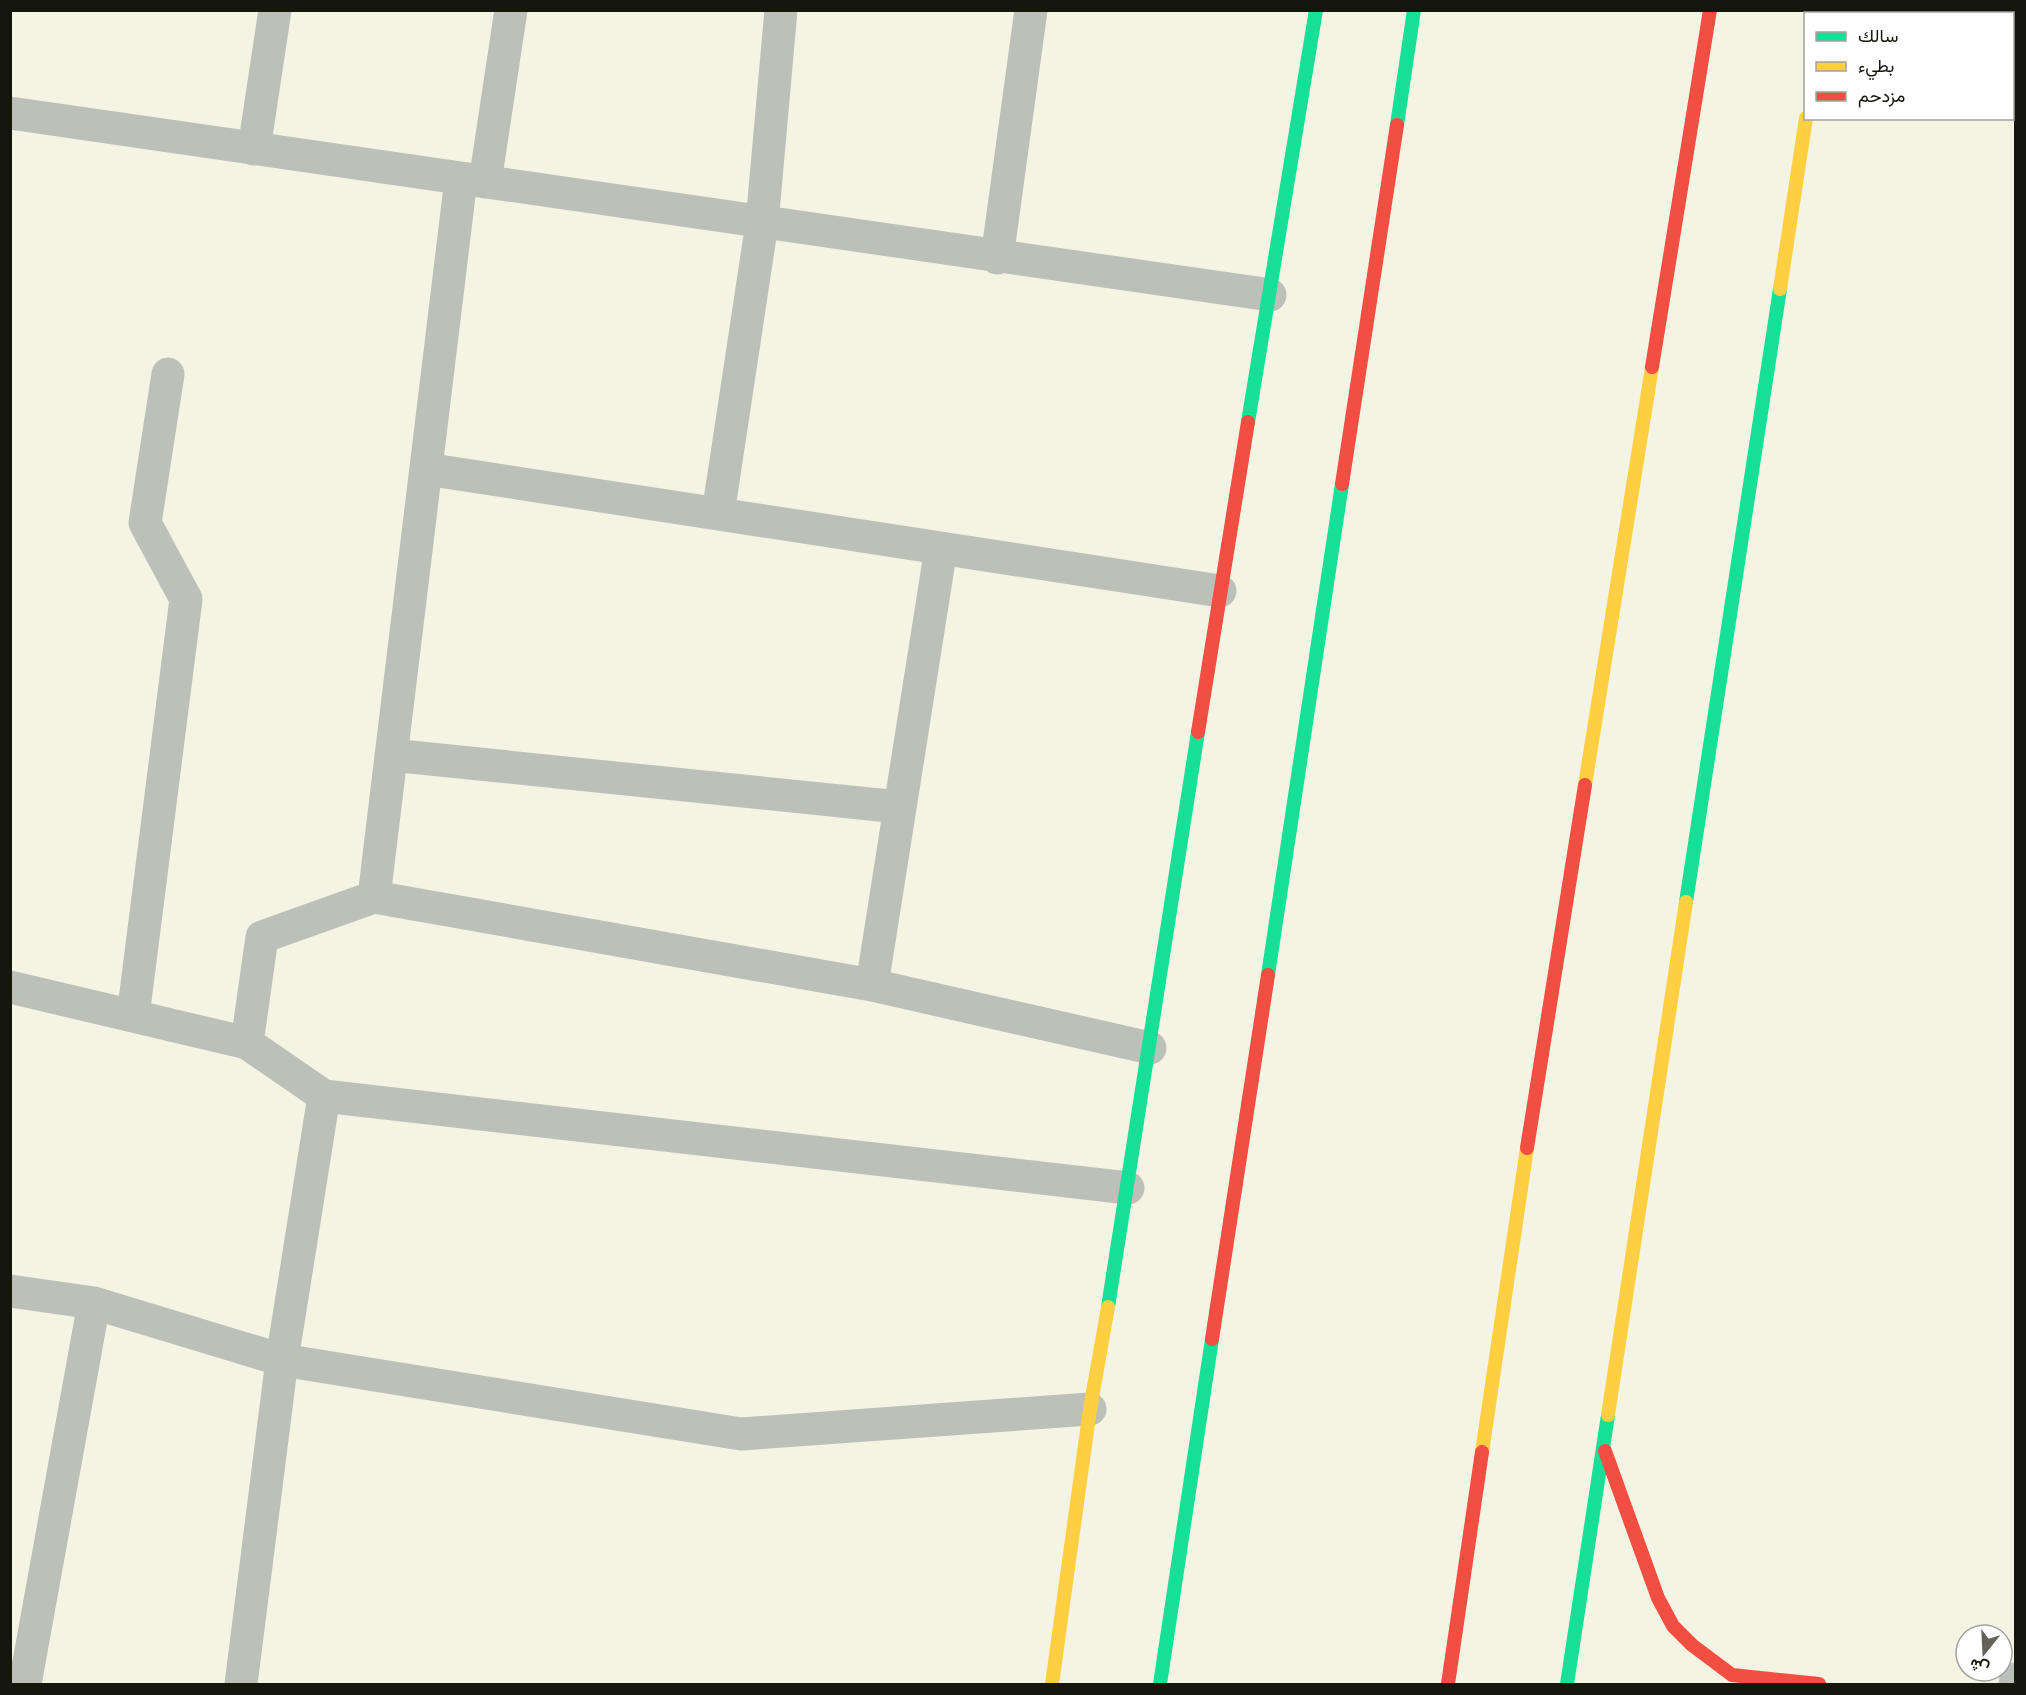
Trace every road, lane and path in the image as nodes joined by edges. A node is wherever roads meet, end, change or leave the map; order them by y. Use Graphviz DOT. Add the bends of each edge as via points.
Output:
graph roads {
  1 [pos="275,10"];
  2 [pos="511,10"];
  3 [pos="781,10"];
  4 [pos="1031,10"];
  5 [pos="1316,10"];
  6 [pos="1414,10"];
  7 [pos="1710,10"];
  8 [pos="10,113"];
  9 [pos="1806,120"];
  10 [pos="254,149"];
  11 [pos="473,181"];
  12 [pos="762,223"];
  13 [pos="997,258"];
  14 [pos="1270,295"];
  15 [pos="168,374"];
  16 [pos="426,469"];
  17 [pos="718,514"];
  18 [pos="941,548"];
  19 [pos="1220,591"];
  20 [pos="391,755"];
  21 [pos="899,807"];
  22 [pos="374,897"];
  23 [pos="872,986"];
  24 [pos="10,987"];
  25 [pos="133,1016"];
  26 [pos="247,1043"];
  27 [pos="1150,1048"];
  28 [pos="324,1096"];
  29 [pos="1128,1188"];
  30 [pos="10,1291"];
  31 [pos="94,1303"];
  32 [pos="282,1360"];
  33 [pos="1090,1409"];
  34 [pos="1603,1447"];
  35 [pos="2016,1679"];
  36 [pos="25,1684"];
  37 [pos="241,1684"];
  38 [pos="1052,1684"];
  39 [pos="1160,1684"];
  40 [pos="1448,1684"];
  41 [pos="1568,1684"];
  42 [pos="1819,1684"];
  43 [pos="2015,1684"];
  1 -- 10 [label="street"];
  2 -- 11 [label="street"];
  3 -- 12 [label="street"];
  4 -- 13 [label="street"];
  5 -- 14 [label="street"];
  6 -- 39 [label="street"];
  7 -- 40 [label="street" via="1545,1029"];
  8 -- 10 [label="street"];
  9 -- 34 [label="street"];
  10 -- 11 [label="street"];
  11 -- 12 [label="street"];
  11 -- 16 [label="street"];
  12 -- 13 [label="street"];
  12 -- 17 [label="street"];
  13 -- 14 [label="street"];
  14 -- 19 [label="street"];
  15 -- 25 [label="street" via="145,523 186,599"];
  16 -- 17 [label="street"];
  16 -- 20 [label="street"];
  17 -- 18 [label="street"];
  18 -- 19 [label="street"];
  18 -- 21 [label="street"];
  19 -- 27 [label="street"];
  20 -- 21 [label="street"];
  20 -- 22 [label="street"];
  21 -- 23 [label="street"];
  22 -- 23 [label="street"];
  22 -- 26 [label="street" via="262,937"];
  23 -- 27 [label="street"];
  24 -- 25 [label="street"];
  25 -- 26 [label="street"];
  26 -- 28 [label="street"];
  27 -- 29 [label="street"];
  28 -- 29 [label="street"];
  28 -- 32 [label="street"];
  29 -- 33 [label="street"];
  30 -- 31 [label="street"];
  31 -- 32 [label="street"];
  31 -- 36 [label="street"];
  32 -- 33 [label="street" via="741,1434"];
  32 -- 37 [label="street"];
  33 -- 38 [label="street"];
  34 -- 41 [label="street"];
  34 -- 42 [label="street" via="1658,1598 1673,1626 1732,1675"];
  35 -- 43 [label="street"];
}
